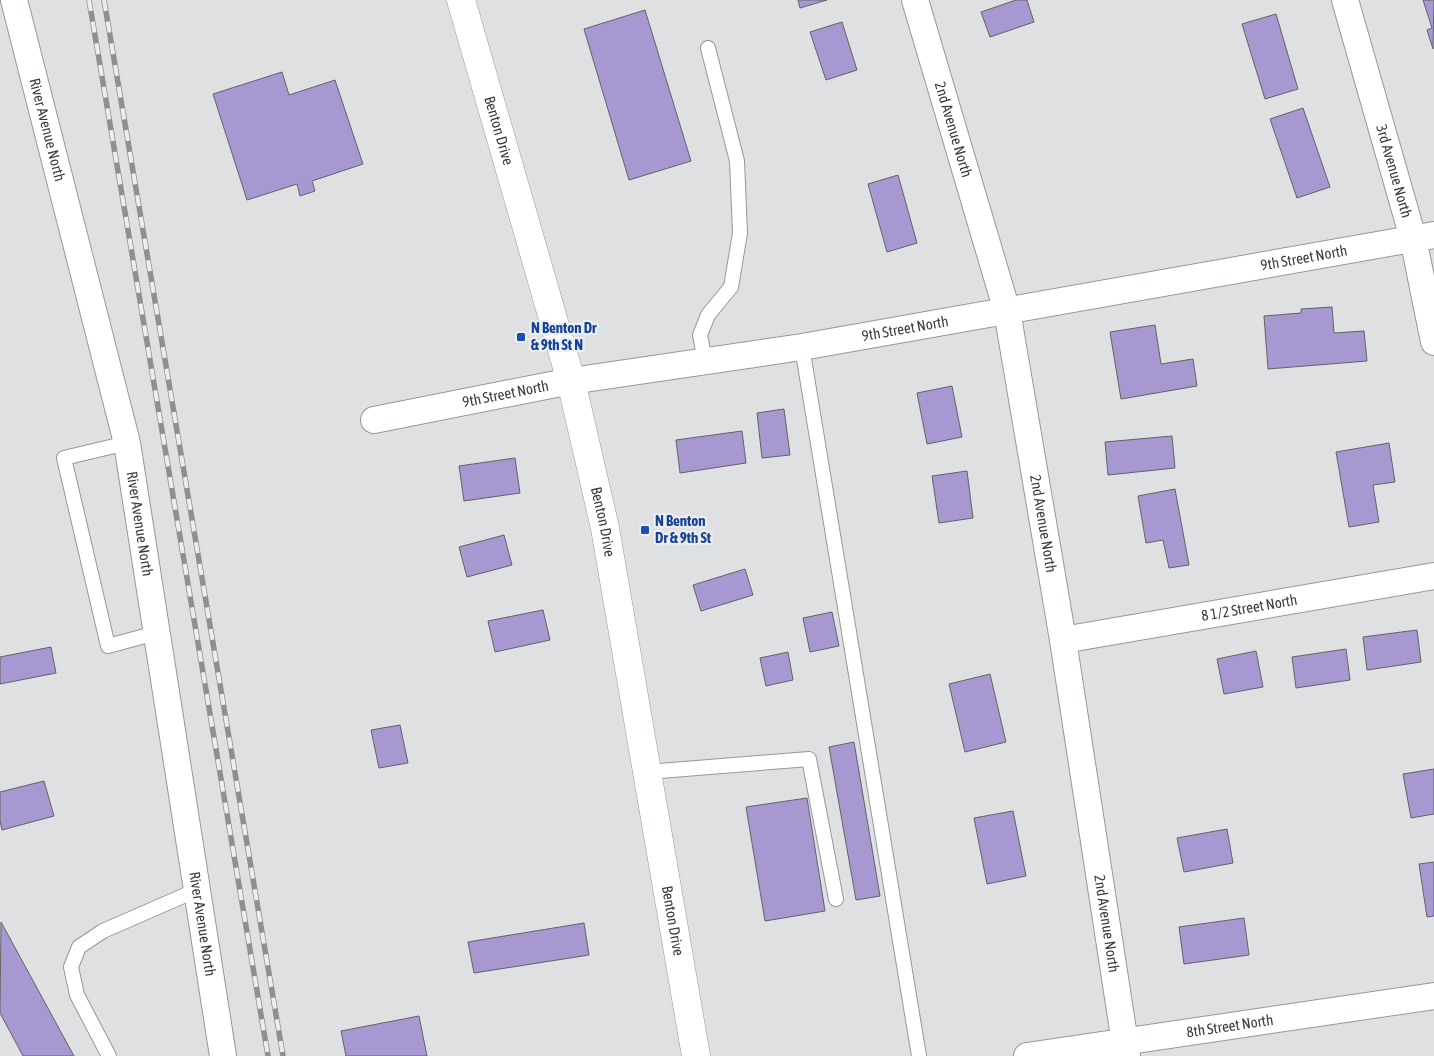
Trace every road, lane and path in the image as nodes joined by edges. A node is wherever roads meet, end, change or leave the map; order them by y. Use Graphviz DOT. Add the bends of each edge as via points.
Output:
graph roads {
  1 [pos="14,0"];
  2 [pos="461,0"];
  3 [pos="915,0"];
  4 [pos="1345,0"];
  5 [pos="708,48"];
  6 [pos="1424,237"];
  7 [pos="1007,311"];
  8 [pos="1434,342"];
  9 [pos="802,347"];
  10 [pos="705,361"];
  11 [pos="571,381"];
  12 [pos="374,420"];
  13 [pos="127,443"];
  14 [pos="1434,576"];
  15 [pos="156,633"];
  16 [pos="1063,640"];
  17 [pos="647,772"];
  18 [pos="197,890"];
  19 [pos="836,899"];
  20 [pos="1434,996"];
  21 [pos="1126,1049"];
  22 [pos="109,1056"];
  23 [pos="222,1056"];
  24 [pos="696,1056"];
  25 [pos="919,1056"];
  26 [pos="1027,1056"];
  1 -- 13 [label="street, River Avenue North"];
  2 -- 11 [label="main road, Benton Drive"];
  3 -- 7 [label="street, 2nd Avenue North"];
  4 -- 6 [label="street, 3rd Avenue North"];
  5 -- 10 [label="lane" via="737,161 740,232 731,287 708,315 700,335"];
  6 -- 7 [label="street, 9th Street North"];
  6 -- 8 [label="street, 3rd Avenue North"];
  7 -- 9 [label="street, 9th Street North"];
  7 -- 16 [label="street, 2nd Avenue North"];
  9 -- 10 [label="street, 9th Street North"];
  9 -- 25 [label="lane"];
  10 -- 11 [label="street, 9th Street North"];
  11 -- 12 [label="street, 9th Street North"];
  11 -- 17 [label="main road, Benton Drive" via="605,528"];
  13 -- 15 [label="street, River Avenue North"];
  13 -- 15 [label="lane" via="64,458 108,646"];
  14 -- 16 [label="street, 8 1/2 Street North"];
  15 -- 18 [label="street, River Avenue North"];
  16 -- 21 [label="street, 2nd Avenue North"];
  17 -- 19 [label="lane" via="809,758"];
  17 -- 24 [label="main road, Benton Drive"];
  18 -- 22 [label="lane" via="103,932 80,947 71,968 77,995"];
  18 -- 23 [label="street, River Avenue North"];
  20 -- 21 [label="street, 8th Street North"];
  21 -- 26 [label="street, 8th Street North"];
}
